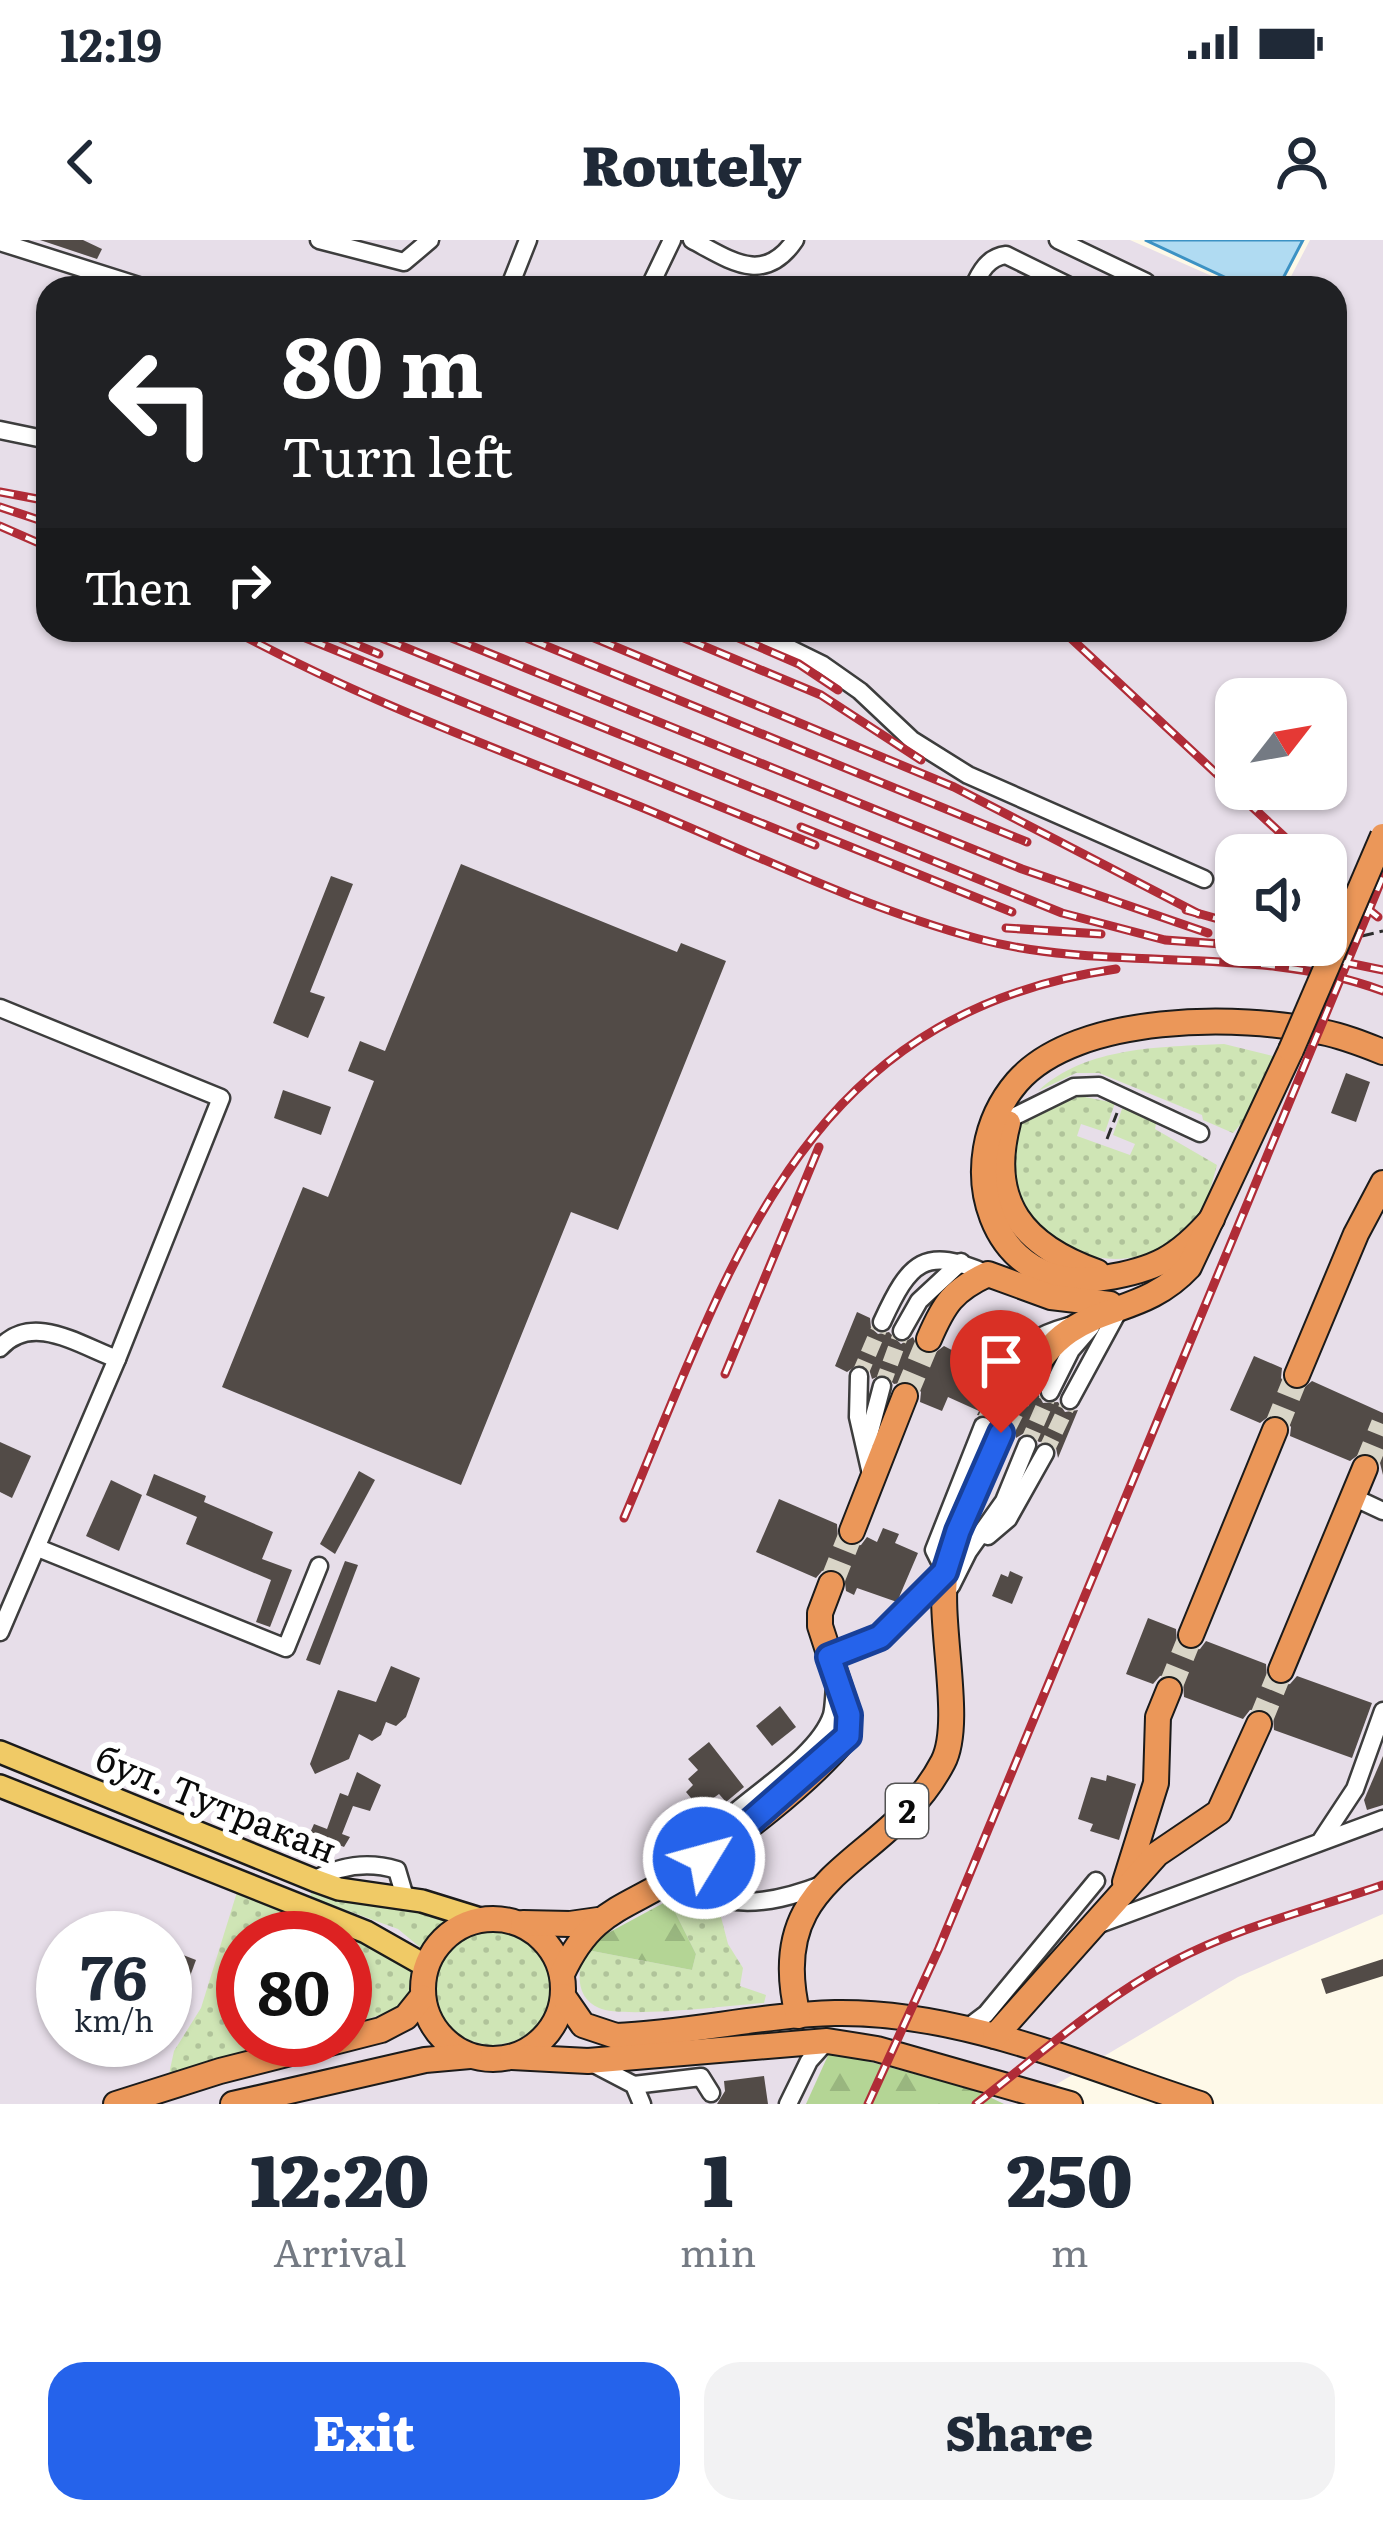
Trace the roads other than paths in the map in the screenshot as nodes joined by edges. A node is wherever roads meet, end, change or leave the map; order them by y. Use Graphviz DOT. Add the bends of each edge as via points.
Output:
graph roads {
  1 [pos="319,240"];
  2 [pos="430,240"];
  3 [pos="529,240"];
  4 [pos="672,240"];
  5 [pos="692,240"];
  6 [pos="795,240"];
  7 [pos="1058,240"];
  8 [pos="0,242"];
  9 [pos="108,276"];
  10 [pos="514,276"];
  11 [pos="655,276"];
  12 [pos="979,276"];
  13 [pos="1049,276"];
  14 [pos="1133,276"];
  15 [pos="0,430"];
  16 [pos="36,438"];
  17 [pos="776,642"];
  18 [pos="1383,836"];
  19 [pos="1204,879"];
  20 [pos="0,1007"];
  21 [pos="1345,1038"];
  22 [pos="1090,1041"];
  23 [pos="1383,1052"];
  24 [pos="1383,1068"];
  25 [pos="1009,1119"];
  26 [pos="1200,1133"];
  27 [pos="1383,1183"];
  28 [pos="1212,1219"];
  29 [pos="961,1262"];
  30 [pos="988,1274"];
  31 [pos="1111,1277"];
  32 [pos="1123,1307"];
  33 [pos="882,1322"];
  34 [pos="902,1330"];
  35 [pos="928,1339"];
  36 [pos="0,1348"];
  37 [pos="117,1359"];
  38 [pos="1297,1375"];
  39 [pos="859,1376"];
  40 [pos="1027,1382"];
  41 [pos="894,1391"];
  42 [pos="1070,1400"];
  43 [pos="992,1430"];
  44 [pos="1275,1430"];
  45 [pos="866,1445"];
  46 [pos="1036,1449"];
  47 [pos="1365,1468"];
  48 [pos="872,1481"];
  49 [pos="1352,1497"];
  50 [pos="1383,1510"];
  51 [pos="852,1531"];
  52 [pos="38,1547"];
  53 [pos="319,1566"];
  54 [pos="945,1572"];
  55 [pos="831,1584"];
  56 [pos="6,1602"];
  57 [pos="945,1604"];
  58 [pos="0,1632"];
  59 [pos="1191,1635"];
  60 [pos="832,1669"];
  61 [pos="1281,1670"];
  62 [pos="1169,1690"];
  63 [pos="1383,1711"];
  64 [pos="1259,1724"];
  65 [pos="0,1752"];
  66 [pos="0,1786"];
  67 [pos="1383,1820"];
  68 [pos="1322,1840"];
  69 [pos="671,1879"];
  70 [pos="1096,1882"];
  71 [pos="826,1883"];
  72 [pos="1118,1901"];
  73 [pos="480,1919"];
  74 [pos="598,1920"];
  75 [pos="515,1922"];
  76 [pos="1096,1925"];
  77 [pos="426,1966"];
  78 [pos="562,1985"];
  79 [pos="422,1997"];
  80 [pos="798,2016"];
  81 [pos="966,2029"];
  82 [pos="995,2036"];
  83 [pos="827,2041"];
  84 [pos="470,2056"];
  85 [pos="512,2057"];
  86 [pos="588,2060"];
  87 [pos="634,2085"];
  88 [pos="711,2093"];
  89 [pos="131,2101"];
  90 [pos="1057,2102"];
  91 [pos="232,2104"];
  92 [pos="643,2104"];
  93 [pos="788,2104"];
  94 [pos="1200,2104"];
  1 -- 2 [label="street" via="404,262"];
  3 -- 10 [label="street"];
  4 -- 11 [label="street"];
  5 -- 6 [label="street" via="746,267 765,266"];
  7 -- 14 [label="street"];
  8 -- 9 [label="street"];
  12 -- 13 [label="street" via="1006,255"];
  15 -- 16 [label="street"];
  17 -- 19 [label="street" via="823,665 911,740 968,776"];
  18 -- 28 [label="highway, bridge"];
  20 -- 37 [label="street" via="221,1098"];
  21 -- 22 [label="highway" via="1213,1021 1136,1027"];
  21 -- 23 [label="highway"];
  21 -- 24 [label="highway"];
  22 -- 25 [label="highway" via="1042,1073"];
  22 -- 31 [label="highway" via="1017,1082 993,1122 981,1174 996,1225 1025,1260 1061,1279"];
  25 -- 26 [label="street" via="1074,1087 1099,1086"];
  25 -- 31 [label="highway" via="1001,1149 1013,1211 1060,1259"];
  27 -- 38 [label="highway"];
  28 -- 31 [label="highway" via="1176,1256"];
  28 -- 32 [label="highway" via="1189,1267"];
  29 -- 30 [label="street"];
  29 -- 33 [label="street" via="922,1265"];
  29 -- 34 [label="street" via="919,1300"];
  30 -- 32 [label="highway" via="1071,1302"];
  30 -- 35 [label="highway" via="962,1286"];
  32 -- 40 [label="street"];
  32 -- 40 [label="highway" via="1074,1324"];
  32 -- 42 [label="street"];
  36 -- 37 [label="street" via="34,1328"];
  37 -- 52 [label="street"];
  39 -- 45 [label="street"];
  41 -- 45 [label="street"];
  41 -- 48 [label="highway"];
  43 -- 54 [label="highway, 2"];
  44 -- 59 [label="highway"];
  45 -- 48 [label="street"];
  46 -- 57 [label="street" via="968,1552"];
  47 -- 49 [label="highway"];
  48 -- 51 [label="highway"];
  49 -- 50 [label="street"];
  49 -- 61 [label="highway"];
  52 -- 53 [label="street" via="286,1648"];
  52 -- 56 [label="street"];
  54 -- 57 [label="highway, 2"];
  54 -- 60 [label="street" via="880,1637"];
  55 -- 60 [label="highway" via="820,1613"];
  56 -- 58 [label="street"];
  57 -- 71 [label="highway, 2" via="946,1757 923,1796"];
  60 -- 69 [label="highway" via="848,1736 734,1836"];
  62 -- 72 [label="highway" via="1158,1717 1156,1783"];
  63 -- 68 [label="street" via="1354,1789"];
  64 -- 72 [label="highway" via="1219,1812 1168,1843"];
  65 -- 73 [label="main road, бул. Тутракан" via="339,1889"];
  66 -- 77 [label="main road, бул. Тутракан" via="366,1932"];
  67 -- 68 [label="street"];
  68 -- 76 [label="street"];
  69 -- 71 [label="street" via="742,1904"];
  69 -- 74 [label="highway"];
  70 -- 81 [label="street"];
  71 -- 80 [label="highway, 2" via="791,1945"];
  72 -- 76 [label="highway"];
  73 -- 75 [label="highway"];
  73 -- 77 [label="highway" via="447,1935"];
  74 -- 75 [label="highway"];
  74 -- 78 [label="highway" via="580,1937"];
  75 -- 78 [label="highway" via="545,1941"];
  76 -- 82 [label="highway"];
  77 -- 79 [label="highway"];
  78 -- 80 [label="highway" via="583,2025 616,2036"];
  78 -- 85 [label="highway" via="547,2034"];
  79 -- 84 [label="highway" via="437,2033"];
  79 -- 89 [label="highway" via="395,2025 366,2036"];
  80 -- 81 [label="highway" via="877,2015"];
  81 -- 82 [label="highway"];
  82 -- 94 [label="highway"];
  83 -- 86 [label="highway"];
  83 -- 90 [label="highway" via="877,2048"];
  83 -- 93 [label="street"];
  84 -- 85 [label="highway"];
  84 -- 91 [label="highway"];
  85 -- 86 [label="highway"];
  86 -- 87 [label="street"];
  87 -- 88 [label="street" via="701,2077"];
  87 -- 92 [label="street"];
}
